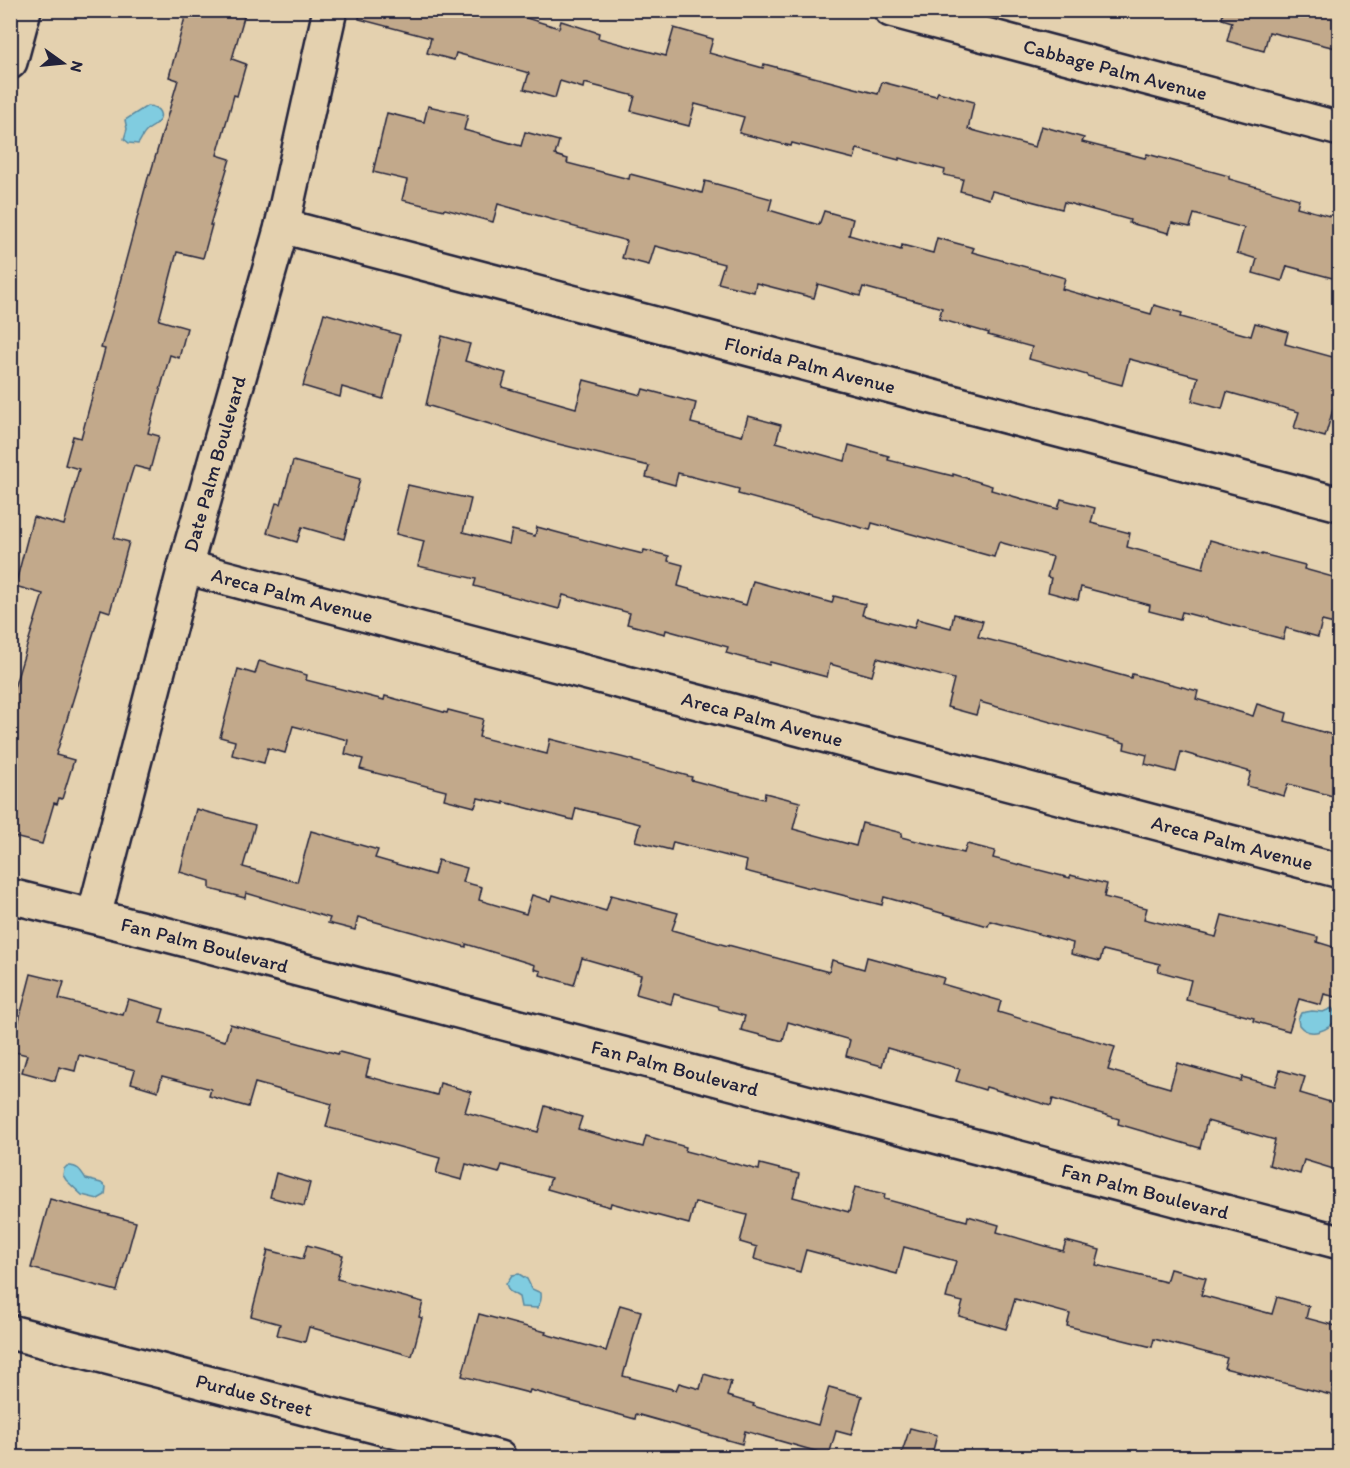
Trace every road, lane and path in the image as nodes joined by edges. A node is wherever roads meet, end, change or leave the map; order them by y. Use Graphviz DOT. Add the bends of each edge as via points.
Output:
graph roads {
  1 [pos="24,10"];
  2 [pos="330,10"];
  3 [pos="891,10"];
  4 [pos="10,62"];
  5 [pos="1340,129"];
  6 [pos="282,225"];
  7 [pos="1340,504"];
  8 [pos="185,567"];
  9 [pos="1340,871"];
  10 [pos="10,896"];
  11 [pos="94,916"];
  12 [pos="1340,1242"];
  13 [pos="10,1332"];
  14 [pos="499,1458"];
  1 -- 4 [label="street"];
  2 -- 6 [label="street, Date Palm Boulevard"];
  3 -- 5 [label="street, Cabbage Palm Avenue"];
  6 -- 7 [label="street, Florida Palm Avenue"];
  6 -- 8 [label="street, Date Palm Boulevard"];
  8 -- 9 [label="street, Areca Palm Avenue"];
  8 -- 11 [label="street, Date Palm Boulevard"];
  10 -- 11 [label="street, Fan Palm Boulevard"];
  11 -- 12 [label="street, Fan Palm Boulevard"];
  13 -- 14 [label="street, Purdue Street"];
}
